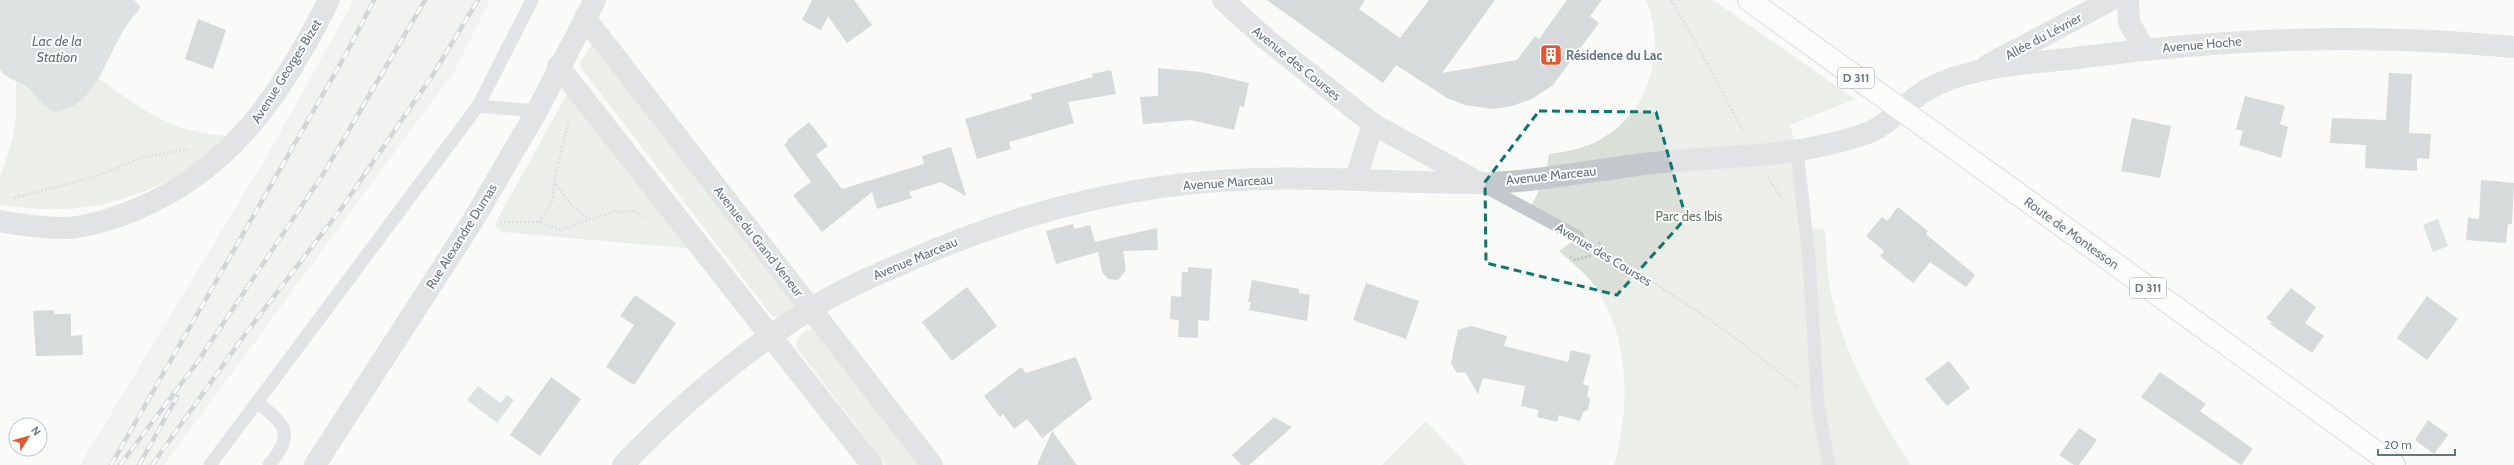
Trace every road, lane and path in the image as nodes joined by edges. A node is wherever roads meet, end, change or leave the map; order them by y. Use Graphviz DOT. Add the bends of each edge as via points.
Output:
graph roads {
  1 [pos="329,0"];
  2 [pos="532,0"];
  3 [pos="1223,0"];
  4 [pos="1749,0"];
  5 [pos="2111,0"];
  6 [pos="2128,0"];
  7 [pos="590,9"];
  8 [pos="2514,48"];
  9 [pos="2144,49"];
  10 [pos="558,66"];
  11 [pos="1975,72"];
  12 [pos="577,89"];
  13 [pos="478,106"];
  14 [pos="537,111"];
  15 [pos="1902,111"];
  16 [pos="1374,124"];
  17 [pos="191,148"];
  18 [pos="1797,150"];
  19 [pos="1356,178"];
  20 [pos="554,182"];
  21 [pos="1478,183"];
  22 [pos="12,198"];
  23 [pos="646,217"];
  24 [pos="589,219"];
  25 [pos="0,221"];
  26 [pos="526,221"];
  27 [pos="539,222"];
  28 [pos="1578,237"];
  29 [pos="811,309"];
  30 [pos="771,337"];
  31 [pos="257,402"];
  32 [pos="1818,407"];
  33 [pos="210,465"];
  34 [pos="269,465"];
  35 [pos="315,465"];
  36 [pos="623,465"];
  37 [pos="872,465"];
  38 [pos="932,465"];
  39 [pos="1829,465"];
  40 [pos="2394,465"];
  1 -- 25 [label="street, Avenue Georges Bizet" via="261,114 234,145 197,177 160,199 115,218 67,228"];
  2 -- 13 [label="lane"];
  3 -- 16 [label="street, Avenue des Courses" via="1266,39"];
  4 -- 15 [label="main road, Route de Montesson / D 311"];
  5 -- 11 [label="street, Allée du Lévrier"];
  6 -- 9 [label="street" via="2129,22"];
  7 -- 10 [label="street, Rue Alexandre Dumas"];
  7 -- 29 [label="street, Avenue du Grand Veneur"];
  8 -- 9 [label="street, Avenue Hoche" via="2407,40 2298,38 2226,41"];
  9 -- 11 [label="street, Avenue Hoche"];
  10 -- 12 [label="street"];
  10 -- 14 [label="street, Rue Alexandre Dumas"];
  11 -- 15 [label="street, Avenue Hoche" via="1926,90"];
  12 -- 20 [label="path"];
  12 -- 30 [label="street"];
  13 -- 14 [label="lane"];
  13 -- 31 [label="lane"];
  14 -- 35 [label="street, Rue Alexandre Dumas" via="472,222"];
  15 -- 18 [label="street, Avenue Marceau" via="1870,132"];
  15 -- 40 [label="main road, Route de Montesson / D 311"];
  16 -- 19 [label="street"];
  16 -- 21 [label="street, Avenue des Courses"];
  17 -- 22 [label="path" via="140,158 97,176"];
  18 -- 21 [label="street, Avenue Marceau"];
  18 -- 32 [label="lane" via="1808,259"];
  19 -- 21 [label="street, Avenue Marceau"];
  19 -- 29 [label="street, Avenue Marceau" via="1195,182 1122,193 1064,206 1008,221 948,243 870,277"];
  20 -- 24 [label="path" via="573,207"];
  20 -- 27 [label="path" via="552,202"];
  21 -- 28 [label="lane, Avenue des Courses"];
  23 -- 24 [label="path" via="633,211 612,212"];
  24 -- 27 [label="path" via="560,230"];
  26 -- 27 [label="path"];
  28 -- 32 [label="path, Avenue des Courses" via="1716,324 1770,364"];
  29 -- 30 [label="street, Avenue Marceau"];
  29 -- 38 [label="street, Avenue du Grand Veneur"];
  30 -- 36 [label="street, Avenue Marceau" via="700,393"];
  30 -- 37 [label="street"];
  31 -- 33 [label="lane"];
  31 -- 34 [label="lane" via="280,420 284,431 283,443"];
  32 -- 39 [label="lane"];
}
